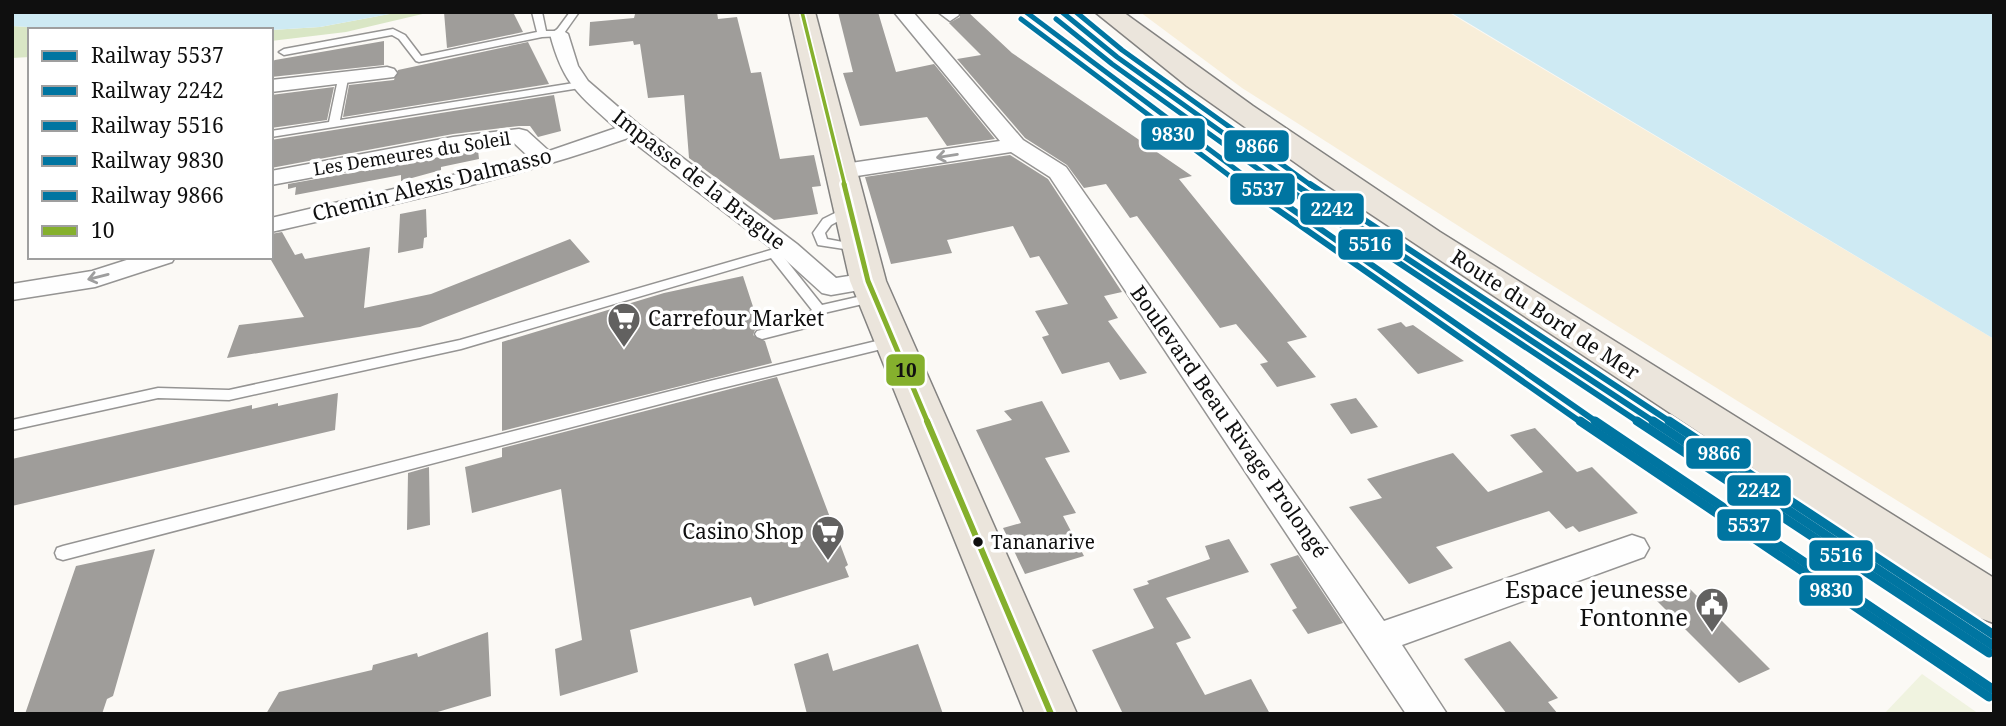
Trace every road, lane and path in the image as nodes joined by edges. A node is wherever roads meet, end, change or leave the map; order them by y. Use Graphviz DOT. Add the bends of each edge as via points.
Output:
graph roads {
  1 [pos="537,12"];
  2 [pos="575,12"];
  3 [pos="802,12"];
  4 [pos="903,12"];
  5 [pos="1107,12"];
  6 [pos="550,34"];
  7 [pos="284,52"];
  8 [pos="387,73"];
  9 [pos="343,79"];
  10 [pos="580,85"];
  11 [pos="273,86"];
  12 [pos="334,124"];
  13 [pos="631,130"];
  14 [pos="273,134"];
  15 [pos="1015,145"];
  16 [pos="544,160"];
  17 [pos="844,172"];
  18 [pos="273,178"];
  19 [pos="273,225"];
  20 [pos="781,251"];
  21 [pos="157,259"];
  22 [pos="868,276"];
  23 [pos="12,292"];
  24 [pos="819,310"];
  25 [pos="762,334"];
  26 [pos="893,342"];
  27 [pos="12,425"];
  28 [pos="1632,548"];
  29 [pos="63,554"];
  30 [pos="1994,603"];
  31 [pos="1379,638"];
  32 [pos="1051,714"];
  33 [pos="1428,714"];
  1 -- 6 [label="lane"];
  2 -- 6 [label="lane"];
  3 -- 17 [label="main road"];
  4 -- 15 [label="street, Boulevard Beau Rivage Prolongé"];
  5 -- 30 [label="main road, Route du Bord de Mer" via="1325,171"];
  6 -- 7 [label="lane" via="419,59 402,37 393,33"];
  6 -- 10 [label="street, Impasse de la Brague"];
  8 -- 9 [label="street"];
  9 -- 11 [label="street"];
  9 -- 12 [label="lane"];
  10 -- 12 [label="lane"];
  10 -- 13 [label="street, Impasse de la Brague"];
  12 -- 14 [label="lane"];
  13 -- 16 [label="street, Chemin Alexis Dalmasso"];
  13 -- 20 [label="street, Impasse de la Brague"];
  15 -- 17 [label="street, one-way"];
  15 -- 31 [label="street, Boulevard Beau Rivage Prolongé" via="1058,172"];
  16 -- 18 [label="street, Les Demeures du Soleil" via="519,136"];
  16 -- 19 [label="street, Chemin Alexis Dalmasso"];
  17 -- 22 [label="main road"];
  20 -- 22 [label="street, Impasse de la Brague" via="831,287"];
  20 -- 24 [label="lane"];
  20 -- 27 [label="lane" via="461,344 229,395 158,393"];
  21 -- 23 [label="street, one-way" via="95,279"];
  22 -- 24 [label="lane"];
  22 -- 26 [label="main road"];
  24 -- 25 [label="lane" via="808,323"];
  26 -- 29 [label="lane"];
  26 -- 32 [label="main road"];
  28 -- 31 [label="street"];
  31 -- 33 [label="street, Boulevard Beau Rivage Prolongé"];
}
